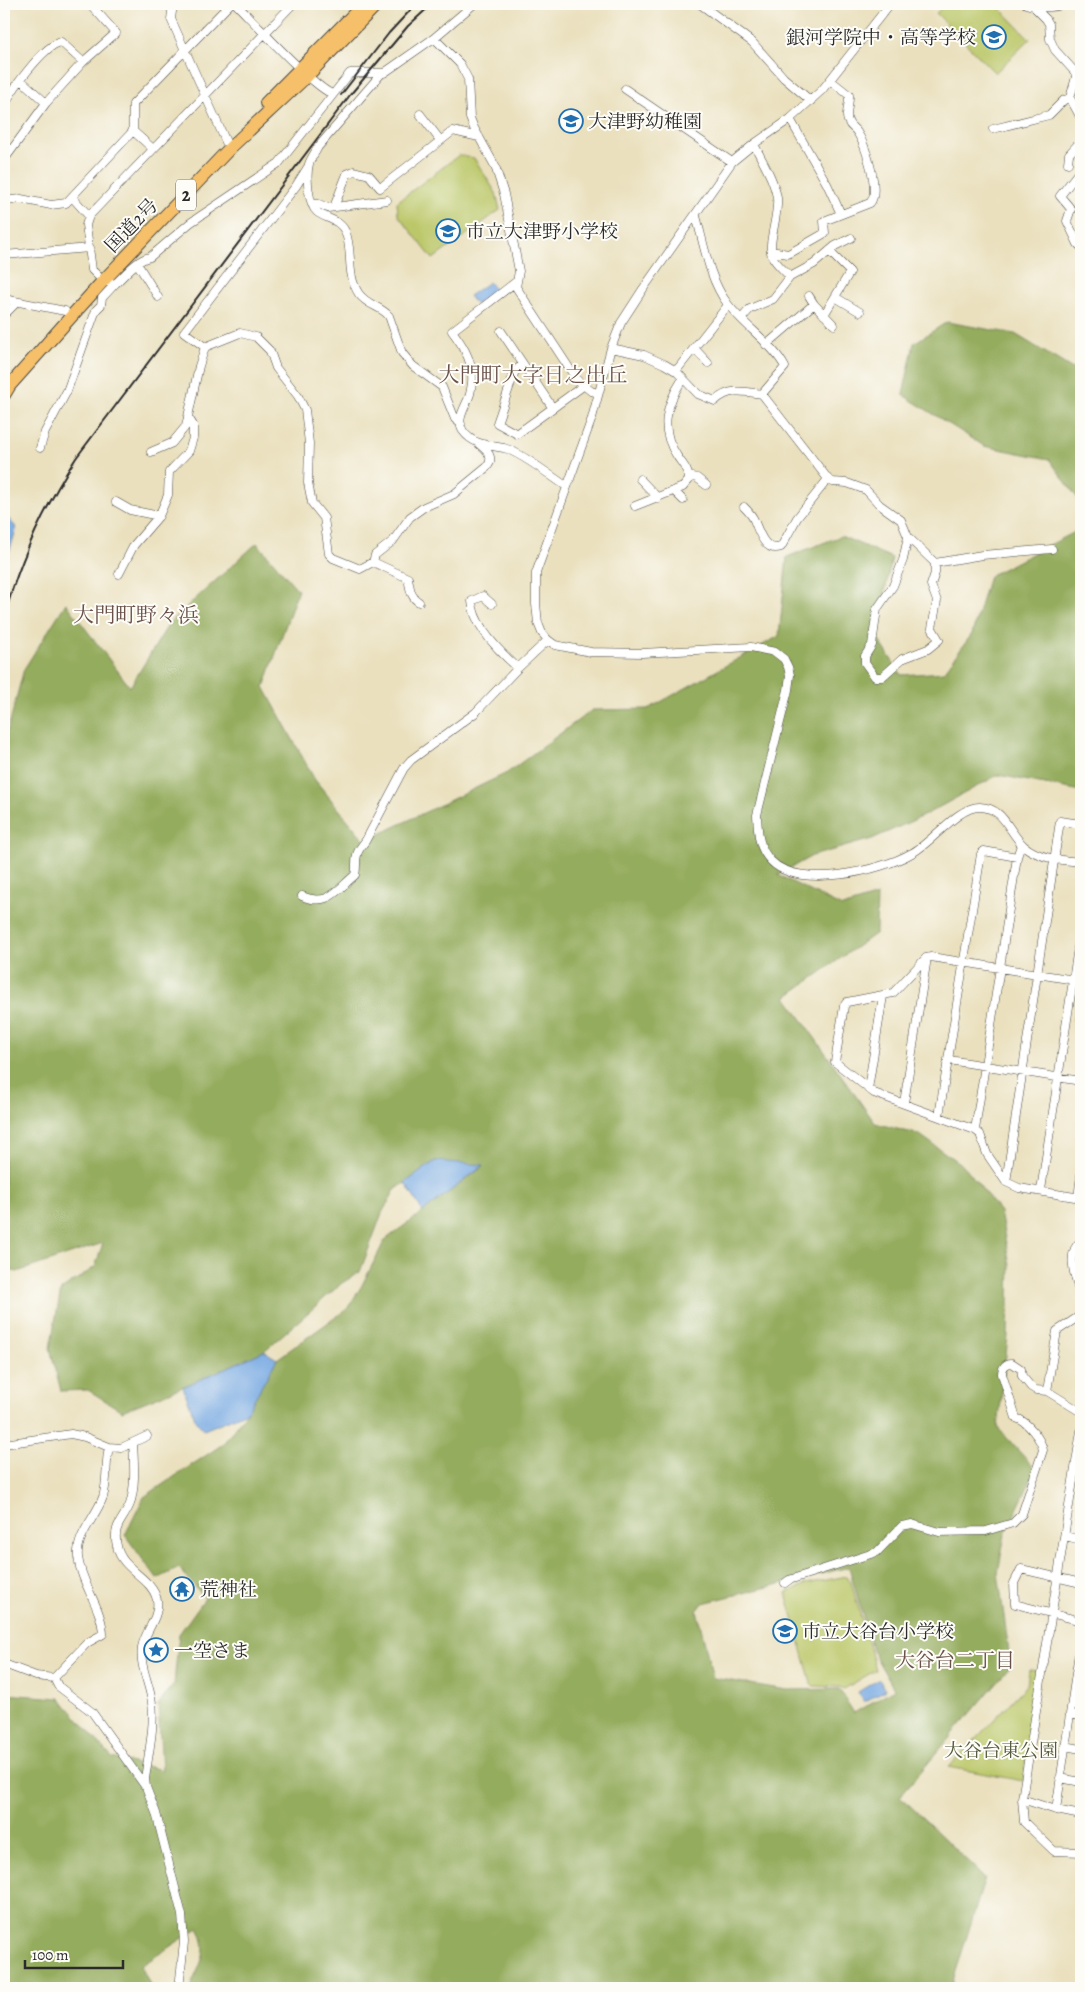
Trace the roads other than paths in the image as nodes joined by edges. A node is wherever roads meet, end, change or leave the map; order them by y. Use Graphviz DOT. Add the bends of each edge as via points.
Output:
graph roads {
  1 [pos="90,4"];
  2 [pos="173,4"];
  3 [pos="230,4"];
  4 [pos="236,4"];
  5 [pos="293,4"];
  6 [pos="364,4"];
  7 [pos="376,4"];
  8 [pos="474,4"];
  9 [pos="700,4"];
  10 [pos="890,4"];
  11 [pos="1066,4"];
  12 [pos="1030,5"];
  13 [pos="264,33"];
  14 [pos="434,38"];
  15 [pos="184,50"];
  16 [pos="83,62"];
  17 [pos="304,72"];
  18 [pos="381,74"];
  19 [pos="21,80"];
  20 [pos="830,80"];
  21 [pos="625,89"];
  22 [pos="204,94"];
  23 [pos="333,94"];
  24 [pos="1070,98"];
  25 [pos="811,101"];
  26 [pos="46,103"];
  27 [pos="4,108"];
  28 [pos="420,114"];
  29 [pos="1081,118"];
  30 [pos="790,119"];
  31 [pos="993,129"];
  32 [pos="133,131"];
  33 [pos="479,138"];
  34 [pos="440,140"];
  35 [pos="1081,141"];
  36 [pos="226,142"];
  37 [pos="754,144"];
  38 [pos="152,148"];
  39 [pos="4,160"];
  40 [pos="732,162"];
  41 [pos="1068,163"];
  42 [pos="308,167"];
  43 [pos="1081,169"];
  44 [pos="72,197"];
  45 [pos="387,200"];
  46 [pos="4,201"];
  47 [pos="312,204"];
  48 [pos="334,207"];
  49 [pos="841,214"];
  50 [pos="89,216"];
  51 [pos="696,216"];
  52 [pos="825,233"];
  53 [pos="851,238"];
  54 [pos="1081,247"];
  55 [pos="90,248"];
  56 [pos="832,249"];
  57 [pos="771,251"];
  58 [pos="4,255"];
  59 [pos="150,257"];
  60 [pos="140,268"];
  61 [pos="790,277"];
  62 [pos="105,280"];
  63 [pos="517,281"];
  64 [pos="809,296"];
  65 [pos="158,297"];
  66 [pos="835,297"];
  67 [pos="4,299"];
  68 [pos="17,302"];
  69 [pos="814,304"];
  70 [pos="101,305"];
  71 [pos="728,305"];
  72 [pos="65,311"];
  73 [pos="860,312"];
  74 [pos="824,314"];
  75 [pos="4,315"];
  76 [pos="742,318"];
  77 [pos="834,325"];
  78 [pos="501,330"];
  79 [pos="766,344"];
  80 [pos="205,347"];
  81 [pos="611,348"];
  82 [pos="694,348"];
  83 [pos="708,363"];
  84 [pos="523,364"];
  85 [pos="676,371"];
  86 [pos="682,380"];
  87 [pos="4,381"];
  88 [pos="583,386"];
  89 [pos="598,393"];
  90 [pos="762,394"];
  91 [pos="4,395"];
  92 [pos="552,407"];
  93 [pos="188,417"];
  94 [pos="460,424"];
  95 [pos="480,444"];
  96 [pos="40,448"];
  97 [pos="151,452"];
  98 [pos="689,476"];
  99 [pos="640,479"];
  100 [pos="828,479"];
  101 [pos="706,485"];
  102 [pos="566,486"];
  103 [pos="674,491"];
  104 [pos="658,498"];
  105 [pos="683,500"];
  106 [pos="116,502"];
  107 [pos="635,506"];
  108 [pos="744,507"];
  109 [pos="159,516"];
  110 [pos="908,537"];
  111 [pos="1052,549"];
  112 [pos="373,562"];
  113 [pos="934,562"];
  114 [pos="118,574"];
  115 [pos="419,602"];
  116 [pos="492,604"];
  117 [pos="548,640"];
  118 [pos="518,668"];
  119 [pos="1081,824"];
  120 [pos="1023,845"];
  121 [pos="1018,857"];
  122 [pos="1055,859"];
  123 [pos="1081,862"];
  124 [pos="302,896"];
  125 [pos="1081,928"];
  126 [pos="926,958"];
  127 [pos="964,962"];
  128 [pos="1000,967"];
  129 [pos="1037,973"];
  130 [pos="1078,980"];
  131 [pos="883,996"];
  132 [pos="949,1060"];
  133 [pos="986,1066"];
  134 [pos="1022,1072"];
  135 [pos="1058,1078"];
  136 [pos="1081,1081"];
  137 [pos="868,1089"];
  138 [pos="904,1103"];
  139 [pos="939,1116"];
  140 [pos="975,1130"];
  141 [pos="1081,1175"];
  142 [pos="1006,1182"];
  143 [pos="1041,1190"];
  144 [pos="1080,1198"];
  145 [pos="1081,1241"];
  146 [pos="1081,1298"];
  147 [pos="1081,1315"];
  148 [pos="1047,1391"];
  149 [pos="1081,1412"];
  150 [pos="1081,1431"];
  151 [pos="147,1436"];
  152 [pos="133,1443"];
  153 [pos="4,1444"];
  154 [pos="109,1447"];
  155 [pos="1065,1536"];
  156 [pos="1081,1540"];
  157 [pos="1058,1578"];
  158 [pos="1081,1582"];
  159 [pos="785,1583"];
  160 [pos="1051,1613"];
  161 [pos="1081,1621"];
  162 [pos="1081,1639"];
  163 [pos="1080,1652"];
  164 [pos="4,1664"];
  165 [pos="54,1678"];
  166 [pos="1078,1683"];
  167 [pos="1070,1714"];
  168 [pos="1081,1716"];
  169 [pos="1065,1746"];
  170 [pos="1081,1749"];
  171 [pos="1060,1778"];
  172 [pos="1081,1782"];
  173 [pos="146,1787"];
  174 [pos="1022,1799"];
  175 [pos="1056,1810"];
  176 [pos="1081,1814"];
  177 [pos="1081,1852"];
  178 [pos="179,1988"];
  1 -- 16 [label="street" via="116,33"];
  2 -- 15 [label="street" via="171,19"];
  3 -- 15 [label="street"];
  4 -- 13 [label="street"];
  5 -- 13 [label="street"];
  6 -- 17 [label="highway, 国道2号 / 2"];
  7 -- 17 [label="highway, 国道2号 / 2"];
  8 -- 14 [label="street"];
  9 -- 25 [label="street" via="752,42 784,78"];
  10 -- 20 [label="street"];
  11 -- 12 [label="street" via="1053,8"];
  12 -- 24 [label="street" via="1046,19 1055,50 1075,72"];
  13 -- 17 [label="street"];
  13 -- 22 [label="street"];
  14 -- 18 [label="street"];
  14 -- 33 [label="street" via="466,72 470,118"];
  15 -- 22 [label="street"];
  15 -- 32 [label="street" via="133,104"];
  16 -- 19 [label="street" via="60,42 56,43 36,60"];
  16 -- 26 [label="street"];
  17 -- 23 [label="street"];
  17 -- 36 [label="highway, 国道2号 / 2"];
  17 -- 62 [label="highway, 国道2号 / 2"];
  18 -- 23 [label="street" via="350,74"];
  18 -- 42 [label="street" via="318,147"];
  19 -- 26 [label="street"];
  19 -- 27 [label="street"];
  20 -- 25 [label="street"];
  20 -- 49 [label="street" via="849,95 848,122 863,144 875,185 874,200"];
  21 -- 40 [label="street"];
  22 -- 36 [label="street"];
  22 -- 38 [label="street"];
  23 -- 59 [label="street" via="279,163 190,223"];
  24 -- 29 [label="street"];
  24 -- 31 [label="street" via="1049,115"];
  25 -- 30 [label="street"];
  26 -- 39 [label="street"];
  28 -- 34 [label="street"];
  30 -- 37 [label="street"];
  30 -- 49 [label="street"];
  32 -- 38 [label="street"];
  32 -- 44 [label="street"];
  33 -- 34 [label="street" via="453,131"];
  33 -- 63 [label="street" via="495,166 504,194 519,271"];
  34 -- 48 [label="street" via="380,188 369,175 354,171 347,174"];
  35 -- 41 [label="street" via="1069,154"];
  36 -- 62 [label="highway, 国道2号 / 2"];
  37 -- 40 [label="street"];
  37 -- 57 [label="street" via="777,197"];
  38 -- 50 [label="street"];
  40 -- 51 [label="street"];
  42 -- 47 [label="street"];
  42 -- 80 [label="street" via="184,332"];
  43 -- 54 [label="street" via="1060,196 1071,209 1067,221"];
  44 -- 46 [label="street" via="66,202 51,205 21,199"];
  44 -- 50 [label="street"];
  45 -- 48 [label="street"];
  47 -- 48 [label="street"];
  47 -- 94 [label="street" via="316,211 341,225 347,238 350,275 359,293 366,302 389,316 402,353 413,366 442,387"];
  49 -- 52 [label="street" via="824,221"];
  50 -- 55 [label="street" via="86,225"];
  51 -- 71 [label="street" via="711,269"];
  51 -- 81 [label="street" via="642,289 621,323"];
  52 -- 56 [label="street"];
  52 -- 57 [label="street" via="788,254"];
  53 -- 56 [label="street"];
  55 -- 58 [label="street"];
  55 -- 62 [label="street" via="92,270"];
  56 -- 61 [label="street"];
  56 -- 66 [label="street" via="850,272"];
  57 -- 61 [label="street"];
  59 -- 60 [label="street"];
  59 -- 62 [label="street"];
  60 -- 65 [label="street"];
  60 -- 70 [label="street"];
  61 -- 76 [label="street" via="773,299 750,309"];
  62 -- 70 [label="street"];
  62 -- 72 [label="highway, 国道2号 / 2"];
  62 -- 91 [label="highway, 国道2号 / 2"];
  63 -- 88 [label="street" via="516,287"];
  63 -- 94 [label="street" via="452,330 471,365 470,396"];
  64 -- 69 [label="street"];
  66 -- 73 [label="street"];
  66 -- 74 [label="street"];
  67 -- 68 [label="street"];
  68 -- 72 [label="street"];
  68 -- 75 [label="street"];
  69 -- 74 [label="street"];
  69 -- 79 [label="street"];
  70 -- 96 [label="street" via="96,310 67,391"];
  71 -- 76 [label="street"];
  71 -- 82 [label="street"];
  72 -- 87 [label="highway, 国道2号 / 2"];
  74 -- 77 [label="street"];
  76 -- 79 [label="street"];
  78 -- 84 [label="street"];
  79 -- 90 [label="street" via="785,367"];
  80 -- 93 [label="street"];
  80 -- 112 [label="street" via="240,333 256,337 270,351 276,368 305,410 309,443 308,483 312,503 324,518 329,554 360,569"];
  81 -- 85 [label="street" via="644,355"];
  81 -- 89 [label="street"];
  82 -- 83 [label="street"];
  82 -- 85 [label="street"];
  84 -- 92 [label="street"];
  84 -- 92 [label="street" via="515,370 497,423 517,434"];
  85 -- 86 [label="street"];
  86 -- 90 [label="street" via="698,394 715,401 730,391"];
  86 -- 98 [label="street" via="669,401 666,419 671,445"];
  88 -- 89 [label="street"];
  88 -- 92 [label="street"];
  89 -- 102 [label="street"];
  90 -- 100 [label="street"];
  93 -- 97 [label="street" via="186,426 172,443"];
  93 -- 109 [label="street" via="193,425 193,438 189,451 169,472 168,495"];
  94 -- 95 [label="street" via="463,431"];
  95 -- 102 [label="street" via="506,448"];
  95 -- 112 [label="street" via="491,458 487,467 454,494 410,517 393,541 375,555"];
  98 -- 101 [label="street"];
  98 -- 103 [label="street" via="683,487"];
  99 -- 104 [label="street"];
  100 -- 108 [label="street" via="797,518 781,547 770,548"];
  100 -- 110 [label="street" via="866,490 880,505 902,520"];
  102 -- 117 [label="street" via="536,573 538,623"];
  103 -- 104 [label="street"];
  103 -- 105 [label="street"];
  104 -- 107 [label="street"];
  106 -- 109 [label="street" via="130,510"];
  109 -- 114 [label="street" via="134,545"];
  110 -- 113 [label="street"];
  110 -- 113 [label="street" via="893,586 877,609 872,645 865,656 865,663 875,677 882,677 902,659 928,649 939,640 932,628 937,601 931,585"];
  111 -- 113 [label="street"];
  112 -- 115 [label="street" via="408,578 411,593"];
  116 -- 118 [label="street" via="483,596 472,601 475,615 492,643"];
  117 -- 118 [label="street"];
  117 -- 120 [label="street" via="555,645 591,652 642,653 751,647 775,652 784,659 790,675 788,690 757,815 761,845 771,860 788,872 826,875 880,867 915,852 957,817 978,807 1001,815"];
  118 -- 124 [label="street" via="475,713 404,768 359,850 355,875 324,900 312,901"];
  119 -- 122 [label="street" via="1060,821"];
  120 -- 121 [label="street"];
  120 -- 122 [label="street"];
  121 -- 127 [label="street" via="984,851 981,854"];
  121 -- 128 [label="street"];
  122 -- 123 [label="street"];
  122 -- 129 [label="street"];
  125 -- 130 [label="street"];
  126 -- 127 [label="street"];
  126 -- 131 [label="street" via="896,990"];
  126 -- 138 [label="street"];
  127 -- 128 [label="street"];
  127 -- 132 [label="street"];
  128 -- 129 [label="street"];
  128 -- 133 [label="street"];
  129 -- 130 [label="street"];
  129 -- 134 [label="street"];
  130 -- 135 [label="street"];
  131 -- 137 [label="street"];
  131 -- 137 [label="street" via="848,1002 844,1006 835,1062"];
  132 -- 133 [label="street"];
  132 -- 139 [label="street"];
  133 -- 134 [label="street"];
  133 -- 140 [label="street"];
  134 -- 135 [label="street"];
  134 -- 142 [label="street"];
  135 -- 136 [label="street"];
  135 -- 143 [label="street"];
  137 -- 138 [label="street"];
  138 -- 139 [label="street"];
  139 -- 140 [label="street"];
  140 -- 142 [label="street"];
  141 -- 144 [label="street"];
  142 -- 143 [label="street" via="1019,1188"];
  143 -- 144 [label="street"];
  145 -- 146 [label="street" via="1071,1261"];
  147 -- 148 [label="street" via="1058,1331"];
  148 -- 149 [label="street"];
  148 -- 159 [label="street" via="1036,1390 1027,1384 1017,1366 1008,1363 1003,1368 1016,1418 1021,1419 1037,1438 1042,1450 1022,1514 1016,1521 986,1531 939,1532 912,1524 902,1526 877,1552"];
  150 -- 155 [label="street"];
  151 -- 152 [label="street"];
  152 -- 154 [label="street" via="121,1448"];
  152 -- 173 [label="street" via="132,1496 118,1524 116,1547 121,1558 152,1587 157,1599 157,1609 142,1647 152,1704"];
  153 -- 154 [label="street" via="70,1434"];
  154 -- 165 [label="street" via="103,1494 78,1549 80,1569 101,1620 102,1634 87,1643"];
  155 -- 156 [label="street"];
  155 -- 157 [label="street"];
  157 -- 158 [label="street"];
  157 -- 160 [label="street"];
  157 -- 160 [label="street" via="1022,1570 1014,1583 1015,1604"];
  160 -- 161 [label="street"];
  160 -- 174 [label="street"];
  162 -- 163 [label="street"];
  163 -- 166 [label="street"];
  164 -- 165 [label="street" via="32,1675"];
  165 -- 173 [label="street" via="58,1686 92,1712"];
  166 -- 167 [label="street"];
  167 -- 168 [label="street"];
  167 -- 169 [label="street"];
  169 -- 170 [label="street"];
  169 -- 171 [label="street"];
  171 -- 172 [label="street"];
  171 -- 175 [label="street"];
  173 -- 178 [label="street" via="156,1813 182,1915 184,1942"];
  174 -- 175 [label="street"];
  174 -- 177 [label="street" via="1024,1822 1054,1851"];
  175 -- 176 [label="street"];
}
